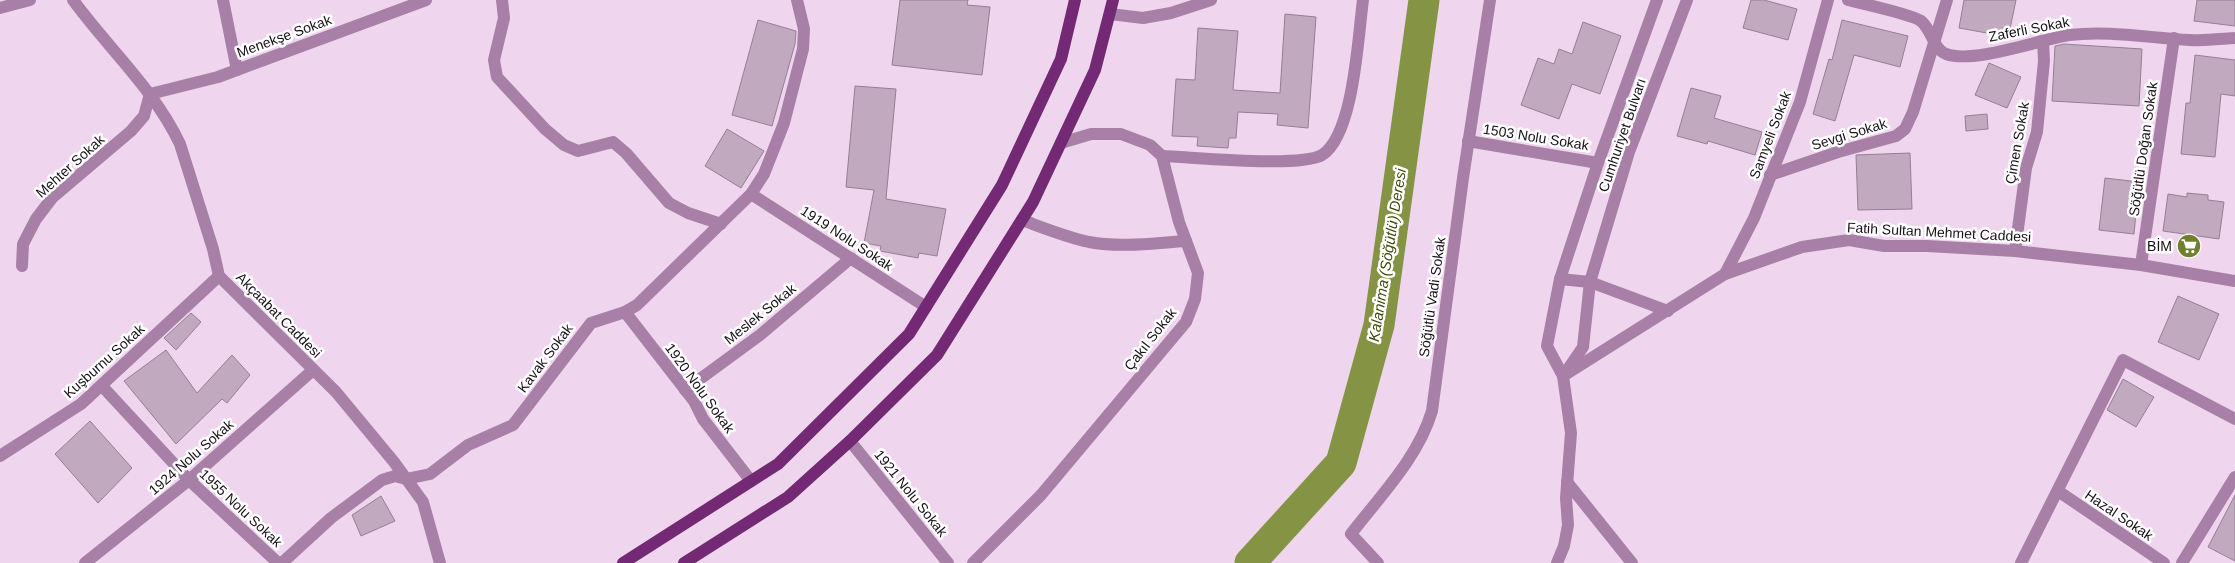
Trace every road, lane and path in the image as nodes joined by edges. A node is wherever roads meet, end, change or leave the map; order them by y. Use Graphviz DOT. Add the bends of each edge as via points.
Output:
graph roads {
  1 [pos="30,0"];
  2 [pos="73,0"];
  3 [pos="223,0"];
  4 [pos="426,0"];
  5 [pos="502,0"];
  6 [pos="797,0"];
  7 [pos="1074,0"];
  8 [pos="1113,0"];
  9 [pos="1211,0"];
  10 [pos="1363,0"];
  11 [pos="1490,0"];
  12 [pos="1658,0"];
  13 [pos="1687,0"];
  14 [pos="1828,0"];
  15 [pos="1848,0"];
  16 [pos="1947,0"];
  17 [pos="405,4"];
  18 [pos="0,8"];
  19 [pos="1110,14"];
  20 [pos="2174,38"];
  21 [pos="2235,38"];
  22 [pos="2043,41"];
  23 [pos="1935,42"];
  24 [pos="237,70"];
  25 [pos="150,94"];
  26 [pos="1468,141"];
  27 [pos="1061,143"];
  28 [pos="1162,156"];
  29 [pos="1598,163"];
  30 [pos="1770,175"];
  31 [pos="752,194"];
  32 [pos="1022,220"];
  33 [pos="721,224"];
  34 [pos="1186,241"];
  35 [pos="2015,251"];
  36 [pos="851,258"];
  37 [pos="2141,265"];
  38 [pos="22,266"];
  39 [pos="1725,274"];
  40 [pos="219,276"];
  41 [pos="1560,279"];
  42 [pos="2235,281"];
  43 [pos="1590,282"];
  44 [pos="926,307"];
  45 [pos="1668,311"];
  46 [pos="625,312"];
  47 [pos="313,370"];
  48 [pos="1564,376"];
  49 [pos="102,386"];
  50 [pos="685,390"];
  51 [pos="2235,419"];
  52 [pos="850,442"];
  53 [pos="0,456"];
  54 [pos="2235,477"];
  55 [pos="406,479"];
  56 [pos="189,480"];
  57 [pos="751,481"];
  58 [pos="1567,482"];
  59 [pos="2058,491"];
  60 [pos="85,563"];
  61 [pos="280,563"];
  62 [pos="440,563"];
  63 [pos="623,563"];
  64 [pos="684,563"];
  65 [pos="948,563"];
  66 [pos="973,563"];
  67 [pos="1378,563"];
  68 [pos="1557,563"];
  69 [pos="1632,563"];
  70 [pos="2021,563"];
  71 [pos="2164,563"];
  72 [pos="2182,563"];
  1 -- 18 [label="street"];
  2 -- 25 [label="street, Akçaabat Caddesi"];
  3 -- 24 [label="street"];
  4 -- 17 [label="street, Menekşe Sokak"];
  5 -- 33 [label="street" via="504,18 494,60 497,77 546,130 564,145 578,151 613,142 626,152 669,203"];
  6 -- 31 [label="street, Kavak Sokak" via="804,29 803,49 784,123 764,174"];
  7 -- 44 [label="main road" via="1061,59 1002,185"];
  8 -- 19 [label="main road"];
  9 -- 19 [label="street" via="1143,18"];
  10 -- 28 [label="street" via="1348,111 1334,143 1321,155 1272,161"];
  11 -- 26 [label="street, Söğütlü Vadi Sokak"];
  12 -- 29 [label="street, Cumhuriyet Bulvarı"];
  13 -- 43 [label="street, Cumhuriyet Bulvarı" via="1629,152"];
  14 -- 30 [label="street, Samyeli Sokak" via="1800,102"];
  15 -- 23 [label="street, Zaferli Sokak" via="1920,21"];
  16 -- 23 [label="street"];
  17 -- 24 [label="street, Menekşe Sokak"];
  19 -- 27 [label="main road" via="1095,70"];
  20 -- 21 [label="street, Zaferli Sokak"];
  20 -- 22 [label="street, Zaferli Sokak" via="2139,34 2070,35"];
  20 -- 37 [label="street, Söğütlü Doğan Sokak"];
  22 -- 23 [label="street, Zaferli Sokak" via="2011,50 1962,56 1945,54"];
  22 -- 35 [label="street, Çimen Sokak" via="2037,132 2026,168"];
  23 -- 30 [label="street, Sevgi Sokak" via="1905,129 1896,136"];
  24 -- 25 [label="street, Menekşe Sokak"];
  25 -- 38 [label="street, Mehter Sokak" via="144,116 131,132 52,198 36,219 23,244"];
  25 -- 40 [label="street, Akçaabat Caddesi" via="180,144"];
  26 -- 29 [label="street, 1503 Nolu Sokak"];
  26 -- 67 [label="street, Söğütlü Vadi Sokak" via="1432,411 1410,458 1351,534"];
  27 -- 28 [label="street" via="1091,134 1121,134 1150,145"];
  27 -- 32 [label="main road"];
  28 -- 34 [label="street, Çakıl Sokak"];
  29 -- 41 [label="street, Cumhuriyet Bulvarı"];
  30 -- 39 [label="street, Samyeli Sokak" via="1754,218"];
  31 -- 33 [label="street, Kavak Sokak"];
  31 -- 36 [label="street, 1919 Nolu Sokak"];
  32 -- 34 [label="street" via="1091,242"];
  32 -- 52 [label="main road" via="937,355"];
  33 -- 46 [label="street, Kavak Sokak" via="637,305"];
  34 -- 66 [label="street, Çakıl Sokak" via="1198,273 1195,299 1186,322 1041,495"];
  35 -- 37 [label="street, Fatih Sultan Mehmet Caddesi"];
  35 -- 39 [label="street, Fatih Sultan Mehmet Caddesi" via="1884,246 1849,240 1802,247"];
  36 -- 44 [label="street, 1919 Nolu Sokak"];
  36 -- 50 [label="street, Meslek Sokak" via="760,335"];
  37 -- 42 [label="street, Fatih Sultan Mehmet Caddesi"];
  39 -- 45 [label="street, Fatih Sultan Mehmet Caddesi"];
  40 -- 47 [label="street, Akçaabat Caddesi"];
  40 -- 49 [label="street, Kuşburnu Sokak"];
  41 -- 43 [label="street"];
  41 -- 48 [label="street, Cumhuriyet Bulvarı" via="1547,346"];
  43 -- 45 [label="street"];
  43 -- 48 [label="street, Cumhuriyet Bulvarı" via="1583,347"];
  44 -- 57 [label="main road" via="909,334 896,347 778,464"];
  45 -- 48 [label="street, Fatih Sultan Mehmet Caddesi"];
  46 -- 50 [label="street, 1920 Nolu Sokak"];
  46 -- 55 [label="street, Kavak Sokak" via="591,323 513,425 468,445 430,474"];
  47 -- 55 [label="street, Akçaabat Caddesi" via="336,392"];
  47 -- 56 [label="street, 1924 Nolu Sokak"];
  48 -- 58 [label="street" via="1571,432"];
  49 -- 53 [label="street, Kuşburnu Sokak" via="82,404"];
  49 -- 56 [label="street, 1955 Nolu Sokak"];
  50 -- 57 [label="street, 1920 Nolu Sokak"];
  51 -- 59 [label="street" via="2122,360"];
  52 -- 64 [label="main road" via="788,497"];
  52 -- 65 [label="street, 1921 Nolu Sokak"];
  54 -- 72 [label="street"];
  55 -- 61 [label="street, Kavak Sokak" via="394,476 382,480 331,518"];
  55 -- 62 [label="street, Akçaabat Caddesi" via="423,502"];
  56 -- 60 [label="street, 1924 Nolu Sokak"];
  56 -- 61 [label="street, 1955 Nolu Sokak"];
  57 -- 63 [label="main road"];
  58 -- 68 [label="street" via="1568,525"];
  58 -- 69 [label="street"];
  59 -- 70 [label="street"];
  59 -- 71 [label="street, Hazal Sokak"];
}
